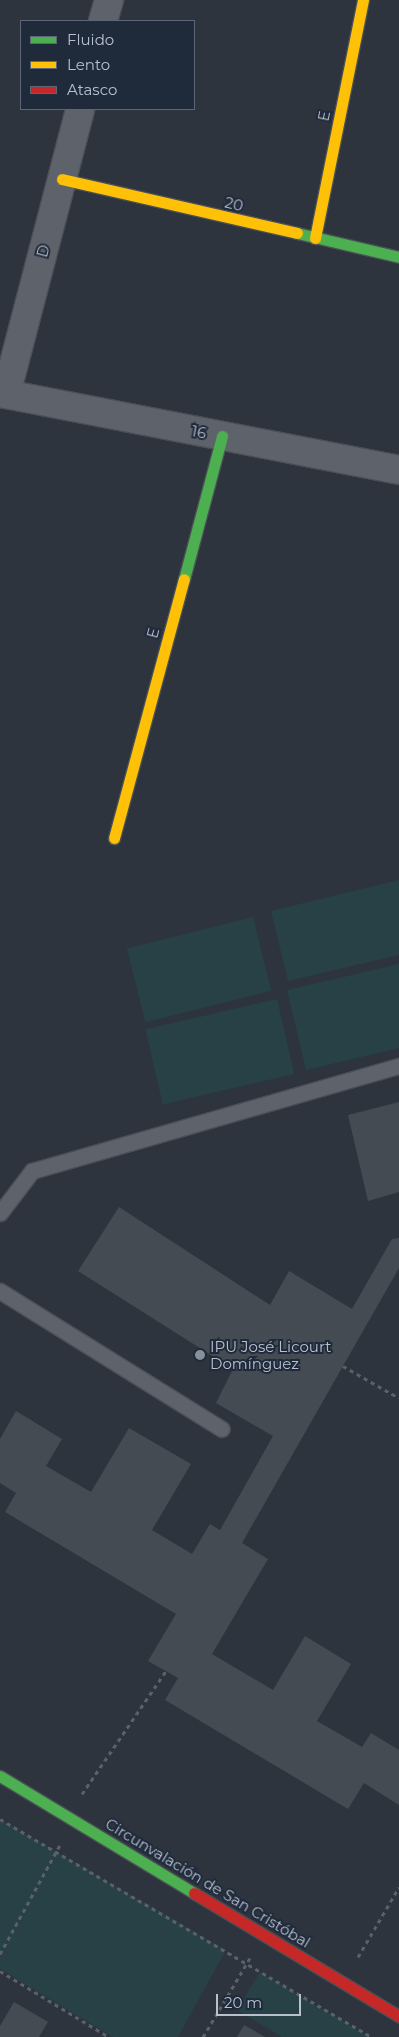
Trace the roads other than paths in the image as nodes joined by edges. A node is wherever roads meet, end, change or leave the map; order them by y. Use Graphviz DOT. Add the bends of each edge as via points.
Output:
graph roads {
  1 [pos="109,0"];
  2 [pos="363,0"];
  3 [pos="103,20"];
  4 [pos="80,110"];
  5 [pos="62,179"];
  6 [pos="315,238"];
  7 [pos="399,256"];
  8 [pos="3,393"];
  9 [pos="222,436"];
  10 [pos="399,470"];
  11 [pos="114,838"];
  12 [pos="399,1066"];
  13 [pos="0,1213"];
  14 [pos="0,1291"];
  15 [pos="222,1429"];
  16 [pos="0,1776"];
  17 [pos="399,2016"];
  1 -- 3 [label="street"];
  2 -- 6 [label="street, E"];
  4 -- 5 [label="street, D"];
  5 -- 6 [label="street, 20"];
  5 -- 8 [label="street, D"];
  6 -- 7 [label="street, 20"];
  8 -- 9 [label="street, 16"];
  9 -- 10 [label="street, 16"];
  9 -- 11 [label="street, E"];
  12 -- 13 [label="lane" via="32,1171"];
  14 -- 15 [label="lane"];
  16 -- 17 [label="street, Circunvalación de San Cristóbal"];
}
